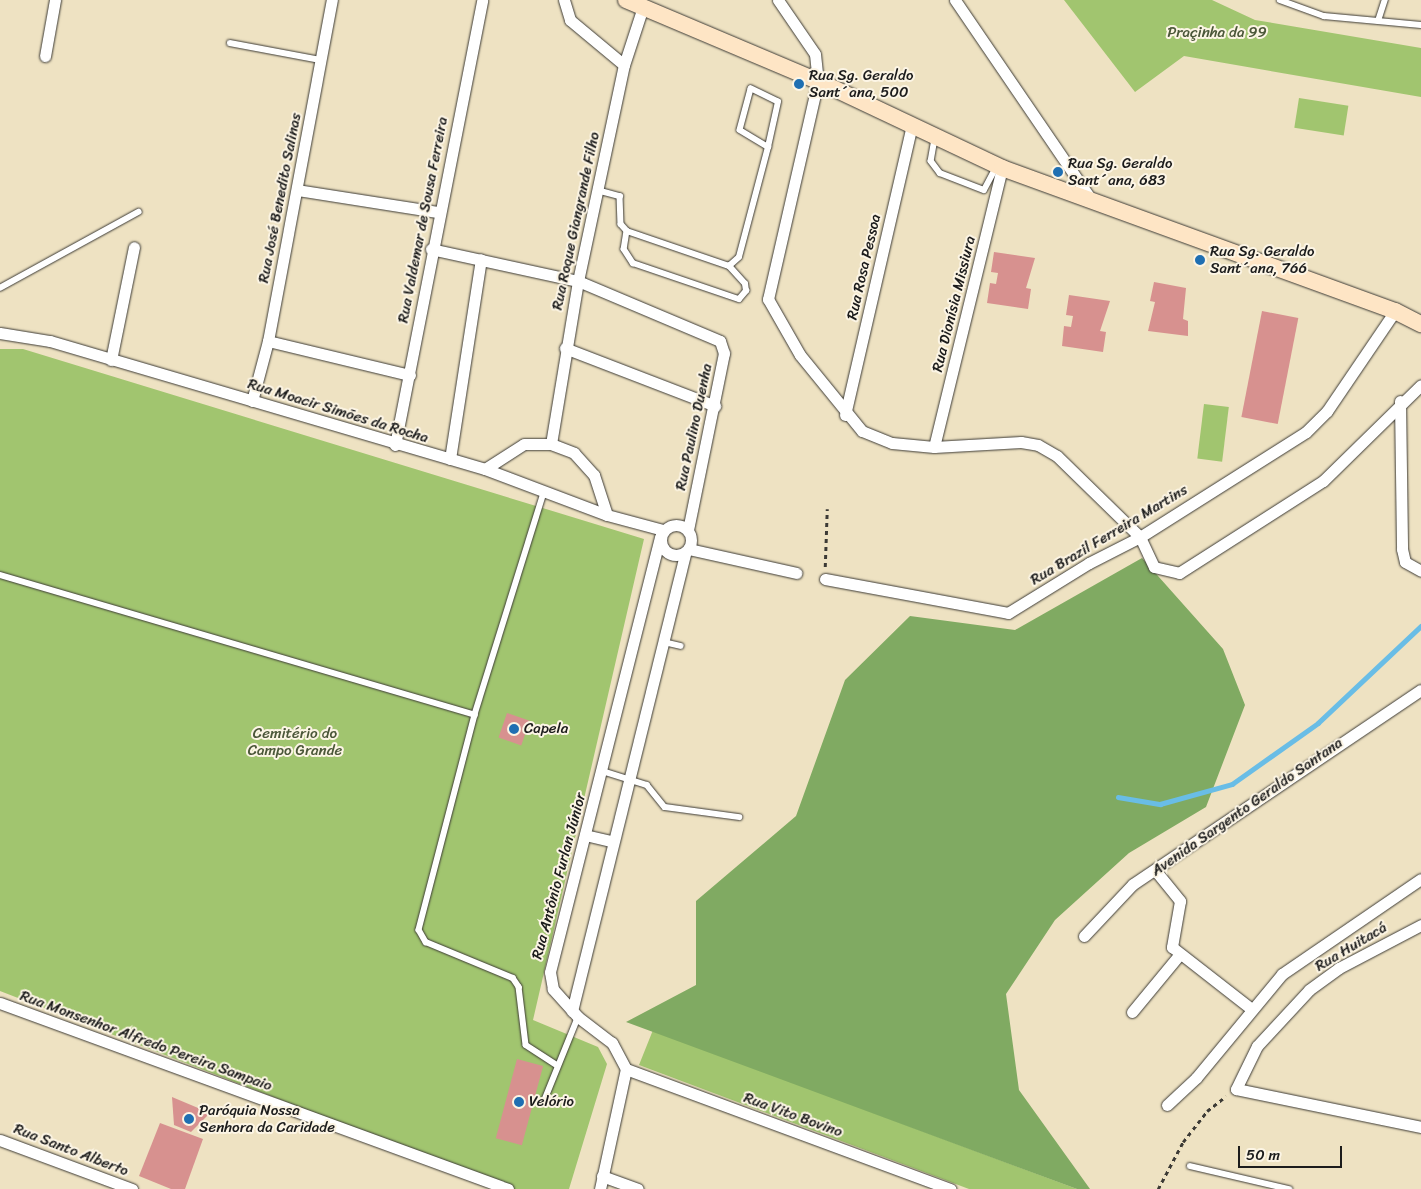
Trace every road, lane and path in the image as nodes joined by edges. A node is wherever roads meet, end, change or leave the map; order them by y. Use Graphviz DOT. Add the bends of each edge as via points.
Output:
graph roads {
  1 [pos="55,0"];
  2 [pos="332,0"];
  3 [pos="482,0"];
  4 [pos="564,0"];
  5 [pos="626,0"];
  6 [pos="778,0"];
  7 [pos="955,0"];
  8 [pos="1280,0"];
  9 [pos="1385,0"];
  10 [pos="643,7"];
  11 [pos="1378,21"];
  12 [pos="1421,25"];
  13 [pos="230,44"];
  14 [pos="45,56"];
  15 [pos="321,60"];
  16 [pos="624,65"];
  17 [pos="818,81"];
  18 [pos="912,125"];
  19 [pos="936,136"];
  20 [pos="768,147"];
  21 [pos="999,166"];
  22 [pos="297,190"];
  23 [pos="598,190"];
  24 [pos="1094,204"];
  25 [pos="138,212"];
  26 [pos="438,212"];
  27 [pos="627,231"];
  28 [pos="134,247"];
  29 [pos="431,249"];
  30 [pos="481,259"];
  31 [pos="729,266"];
  32 [pos="578,281"];
  33 [pos="0,288"];
  34 [pos="1395,311"];
  35 [pos="1421,324"];
  36 [pos="0,333"];
  37 [pos="268,341"];
  38 [pos="566,348"];
  39 [pos="111,360"];
  40 [pos="410,375"];
  41 [pos="1421,385"];
  42 [pos="252,401"];
  43 [pos="1400,401"];
  44 [pos="715,406"];
  45 [pos="845,416"];
  46 [pos="551,444"];
  47 [pos="395,445"];
  48 [pos="934,447"];
  49 [pos="450,459"];
  50 [pos="486,469"];
  51 [pos="544,493"];
  52 [pos="827,509"];
  53 [pos="607,515"];
  54 [pos="688,530"];
  55 [pos="662,534"];
  56 [pos="1140,538"];
  57 [pos="688,551"];
  58 [pos="1421,571"];
  59 [pos="796,573"];
  60 [pos="0,575"];
  61 [pos="825,579"];
  62 [pos="664,642"];
  63 [pos="681,646"];
  64 [pos="1421,690"];
  65 [pos="475,714"];
  66 [pos="602,771"];
  67 [pos="628,778"];
  68 [pos="739,816"];
  69 [pos="586,835"];
  70 [pos="612,841"];
  71 [pos="1155,870"];
  72 [pos="1421,879"];
  73 [pos="1421,925"];
  74 [pos="1084,936"];
  75 [pos="1179,955"];
  76 [pos="0,1003"];
  77 [pos="1250,1008"];
  78 [pos="1132,1012"];
  79 [pos="575,1014"];
  80 [pos="558,1065"];
  81 [pos="626,1069"];
  82 [pos="1236,1089"];
  83 [pos="544,1101"];
  84 [pos="1167,1105"];
  85 [pos="1421,1127"];
  86 [pos="0,1140"];
  87 [pos="1190,1166"];
  88 [pos="602,1176"];
  89 [pos="1276,1188"];
  90 [pos="132,1189"];
  91 [pos="508,1189"];
  92 [pos="600,1189"];
  93 [pos="638,1189"];
  94 [pos="950,1189"];
  95 [pos="1158,1189"];
  96 [pos="1289,1189"];
  1 -- 14 [label="street"];
  2 -- 15 [label="street, Rua José Benedito Salinas"];
  3 -- 26 [label="street, Rua Valdemar de Sousa Ferreira"];
  4 -- 16 [label="street" via="570,20"];
  5 -- 10 [label="street"];
  6 -- 17 [label="street" via="815,54"];
  7 -- 24 [label="street"];
  8 -- 11 [label="lane" via="1324,16"];
  9 -- 11 [label="lane"];
  10 -- 16 [label="street, Rua Roque Giangrande Filho"];
  10 -- 17 [label="street"];
  11 -- 12 [label="lane"];
  13 -- 15 [label="lane"];
  15 -- 22 [label="street, Rua José Benedito Salinas"];
  16 -- 23 [label="street, Rua Roque Giangrande Filho"];
  17 -- 18 [label="street"];
  17 -- 45 [label="street" via="768,298 781,327"];
  18 -- 19 [label="street"];
  18 -- 45 [label="street, Rua Rosa Pessoa"];
  19 -- 21 [label="street"];
  19 -- 21 [label="lane" via="931,161 940,173 984,190"];
  20 -- 20 [label="lane" via="740,130 751,89 778,102"];
  20 -- 31 [label="lane" via="739,257"];
  21 -- 24 [label="street"];
  21 -- 48 [label="street, Rua Dionísia Missiura"];
  22 -- 26 [label="street"];
  22 -- 37 [label="street, Rua José Benedito Salinas"];
  23 -- 27 [label="lane" via="620,196 621,224"];
  23 -- 32 [label="street, Rua Roque Giangrande Filho"];
  24 -- 34 [label="street"];
  25 -- 33 [label="lane"];
  26 -- 29 [label="street, Rua Valdemar de Sousa Ferreira"];
  27 -- 31 [label="lane"];
  27 -- 31 [label="lane" via="624,249 633,263 739,299 746,292 745,284"];
  28 -- 39 [label="street"];
  29 -- 30 [label="street"];
  29 -- 40 [label="street, Rua Valdemar de Sousa Ferreira"];
  30 -- 32 [label="street"];
  30 -- 49 [label="street"];
  32 -- 38 [label="street, Rua Roque Giangrande Filho"];
  32 -- 44 [label="street, Rua Paulino Duenha" via="713,335 724,352"];
  34 -- 35 [label="street"];
  34 -- 56 [label="street, Rua Brazil Ferreira Martins" via="1317,423"];
  36 -- 39 [label="street, Rua Moacir Simões da Rocha" via="50,341"];
  37 -- 40 [label="street"];
  37 -- 42 [label="street, Rua José Benedito Salinas"];
  38 -- 44 [label="street"];
  38 -- 46 [label="street, Rua Roque Giangrande Filho"];
  39 -- 42 [label="street, Rua Moacir Simões da Rocha"];
  40 -- 47 [label="street, Rua Valdemar de Sousa Ferreira"];
  41 -- 43 [label="street"];
  42 -- 47 [label="street, Rua Moacir Simões da Rocha"];
  43 -- 56 [label="street" via="1323,481 1179,573 1154,567"];
  43 -- 58 [label="street" via="1402,549 1405,562"];
  44 -- 54 [label="street, Rua Paulino Duenha"];
  45 -- 48 [label="street" via="874,437"];
  46 -- 50 [label="street" via="524,444"];
  46 -- 53 [label="street" via="584,460"];
  47 -- 49 [label="street, Rua Moacir Simões da Rocha"];
  48 -- 56 [label="street" via="1021,442 1038,445 1063,462"];
  49 -- 50 [label="street, Rua Moacir Simões da Rocha"];
  50 -- 51 [label="street, Rua Moacir Simões da Rocha"];
  51 -- 53 [label="street, Rua Moacir Simões da Rocha"];
  51 -- 65 [label="lane"];
  52 -- 61 [label="path"];
  53 -- 55 [label="street, Rua Moacir Simões da Rocha"];
  54 -- 55 [label="street" via="676,524"];
  54 -- 57 [label="street, Rua Paulino Duenha"];
  55 -- 57 [label="street" via="668,553"];
  55 -- 66 [label="street, Rua Antônio Furlan Júnior"];
  56 -- 61 [label="street, Rua Brazil Ferreira Martins" via="1004,615"];
  57 -- 59 [label="street"];
  57 -- 62 [label="street"];
  60 -- 65 [label="lane"];
  62 -- 63 [label="lane"];
  62 -- 67 [label="street"];
  64 -- 71 [label="street, Avenida Sargento Geraldo Santana"];
  65 -- 80 [label="lane" via="419,930 426,942 513,978 519,987 526,1045"];
  66 -- 67 [label="lane"];
  66 -- 69 [label="street, Rua Antônio Furlan Júnior"];
  67 -- 68 [label="lane" via="647,785 665,807"];
  67 -- 70 [label="street"];
  69 -- 70 [label="street"];
  69 -- 79 [label="street, Rua Antônio Furlan Júnior" via="549,980"];
  70 -- 79 [label="street"];
  71 -- 74 [label="street, Avenida Sargento Geraldo Santana" via="1114,902"];
  71 -- 75 [label="street" via="1180,901 1171,938"];
  72 -- 77 [label="street" via="1389,904 1312,950"];
  73 -- 82 [label="street, Rua Huitacá" via="1339,968 1309,990 1257,1046"];
  75 -- 77 [label="street"];
  75 -- 78 [label="street"];
  76 -- 91 [label="street, Rua Monsenhor Alfredo Pereira Sampaio"];
  77 -- 84 [label="street" via="1196,1078"];
  79 -- 80 [label="lane"];
  79 -- 81 [label="street, Rua Antônio Furlan Júnior" via="612,1043"];
  80 -- 83 [label="lane"];
  81 -- 88 [label="street"];
  81 -- 94 [label="street, Rua Vito Bovino"];
  82 -- 85 [label="street"];
  82 -- 95 [label="path" via="1207,1111 1183,1142"];
  86 -- 90 [label="street, Rua Santo Alberto"];
  87 -- 89 [label="lane"];
  88 -- 92 [label="street"];
  88 -- 93 [label="street"];
  89 -- 96 [label="lane"];
}
